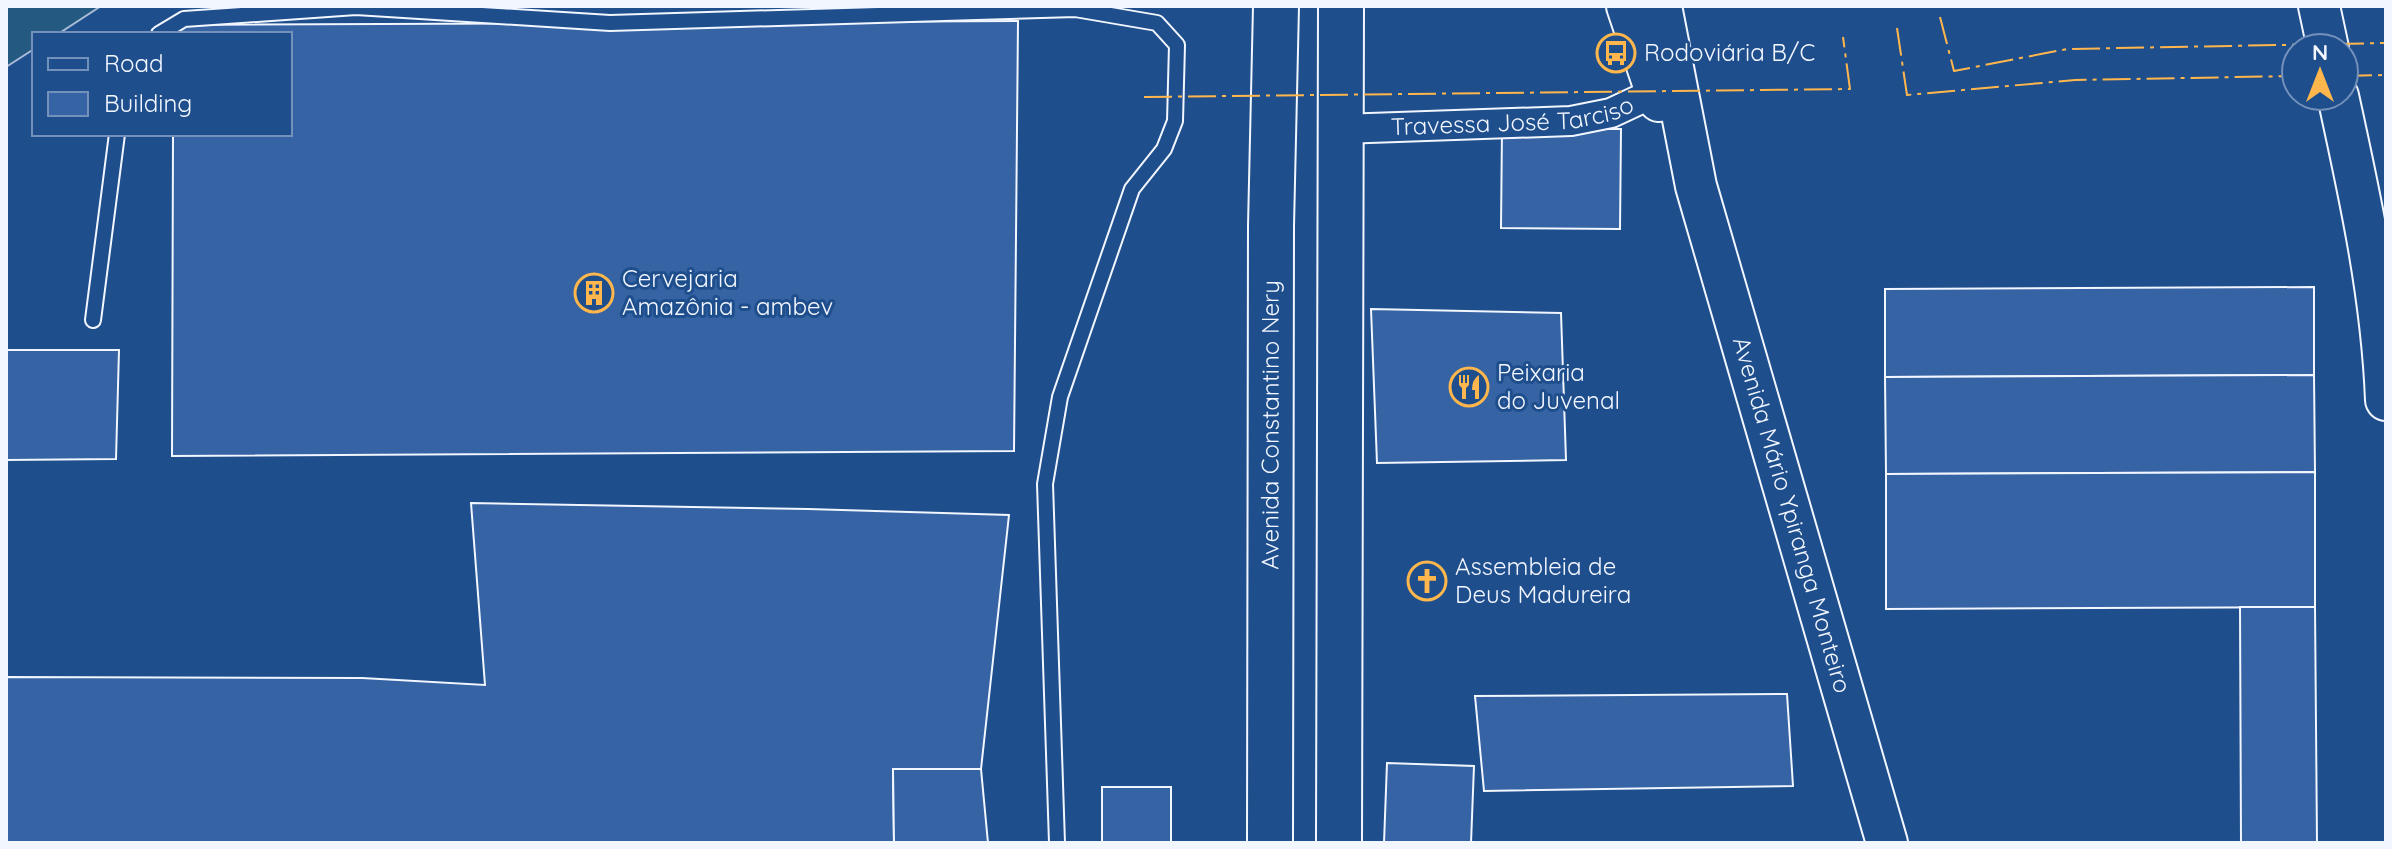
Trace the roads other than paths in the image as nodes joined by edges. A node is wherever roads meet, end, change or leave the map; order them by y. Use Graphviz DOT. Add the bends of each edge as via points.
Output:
graph roads {
  1 [pos="1276,6"];
  2 [pos="1341,6"];
  3 [pos="1627,6"];
  4 [pos="1661,6"];
  5 [pos="2319,6"];
  6 [pos="162,32"];
  7 [pos="2325,32"];
  8 [pos="1666,87"];
  9 [pos="2343,112"];
  10 [pos="1341,129"];
  11 [pos="117,136"];
  12 [pos="2377,228"];
  13 [pos="93,320"];
  14 [pos="2386,400"];
  15 [pos="1057,843"];
  16 [pos="1270,843"];
  17 [pos="1339,843"];
  18 [pos="1887,843"];
  1 -- 16 [label="highway, Avenida Constantino Nery"];
  2 -- 10 [label="highway"];
  3 -- 8 [label="main road, Avenida Mário Ypiranga Monteiro"];
  4 -- 8 [label="main road, Avenida Mário Ypiranga Monteiro"];
  5 -- 7 [label="main road"];
  6 -- 15 [label="lane" via="184,19 356,7 610,23 1075,9 1157,23 1177,45 1175,121 1164,149 1132,189 1060,397 1045,484"];
  8 -- 10 [label="street, Travessa José Tarciso" via="1611,113 1571,121"];
  8 -- 18 [label="main road, Avenida Mário Ypiranga Monteiro"];
  9 -- 12 [label="main road"];
  10 -- 17 [label="highway"];
  11 -- 13 [label="lane"];
  12 -- 14 [label="main road"];
}
